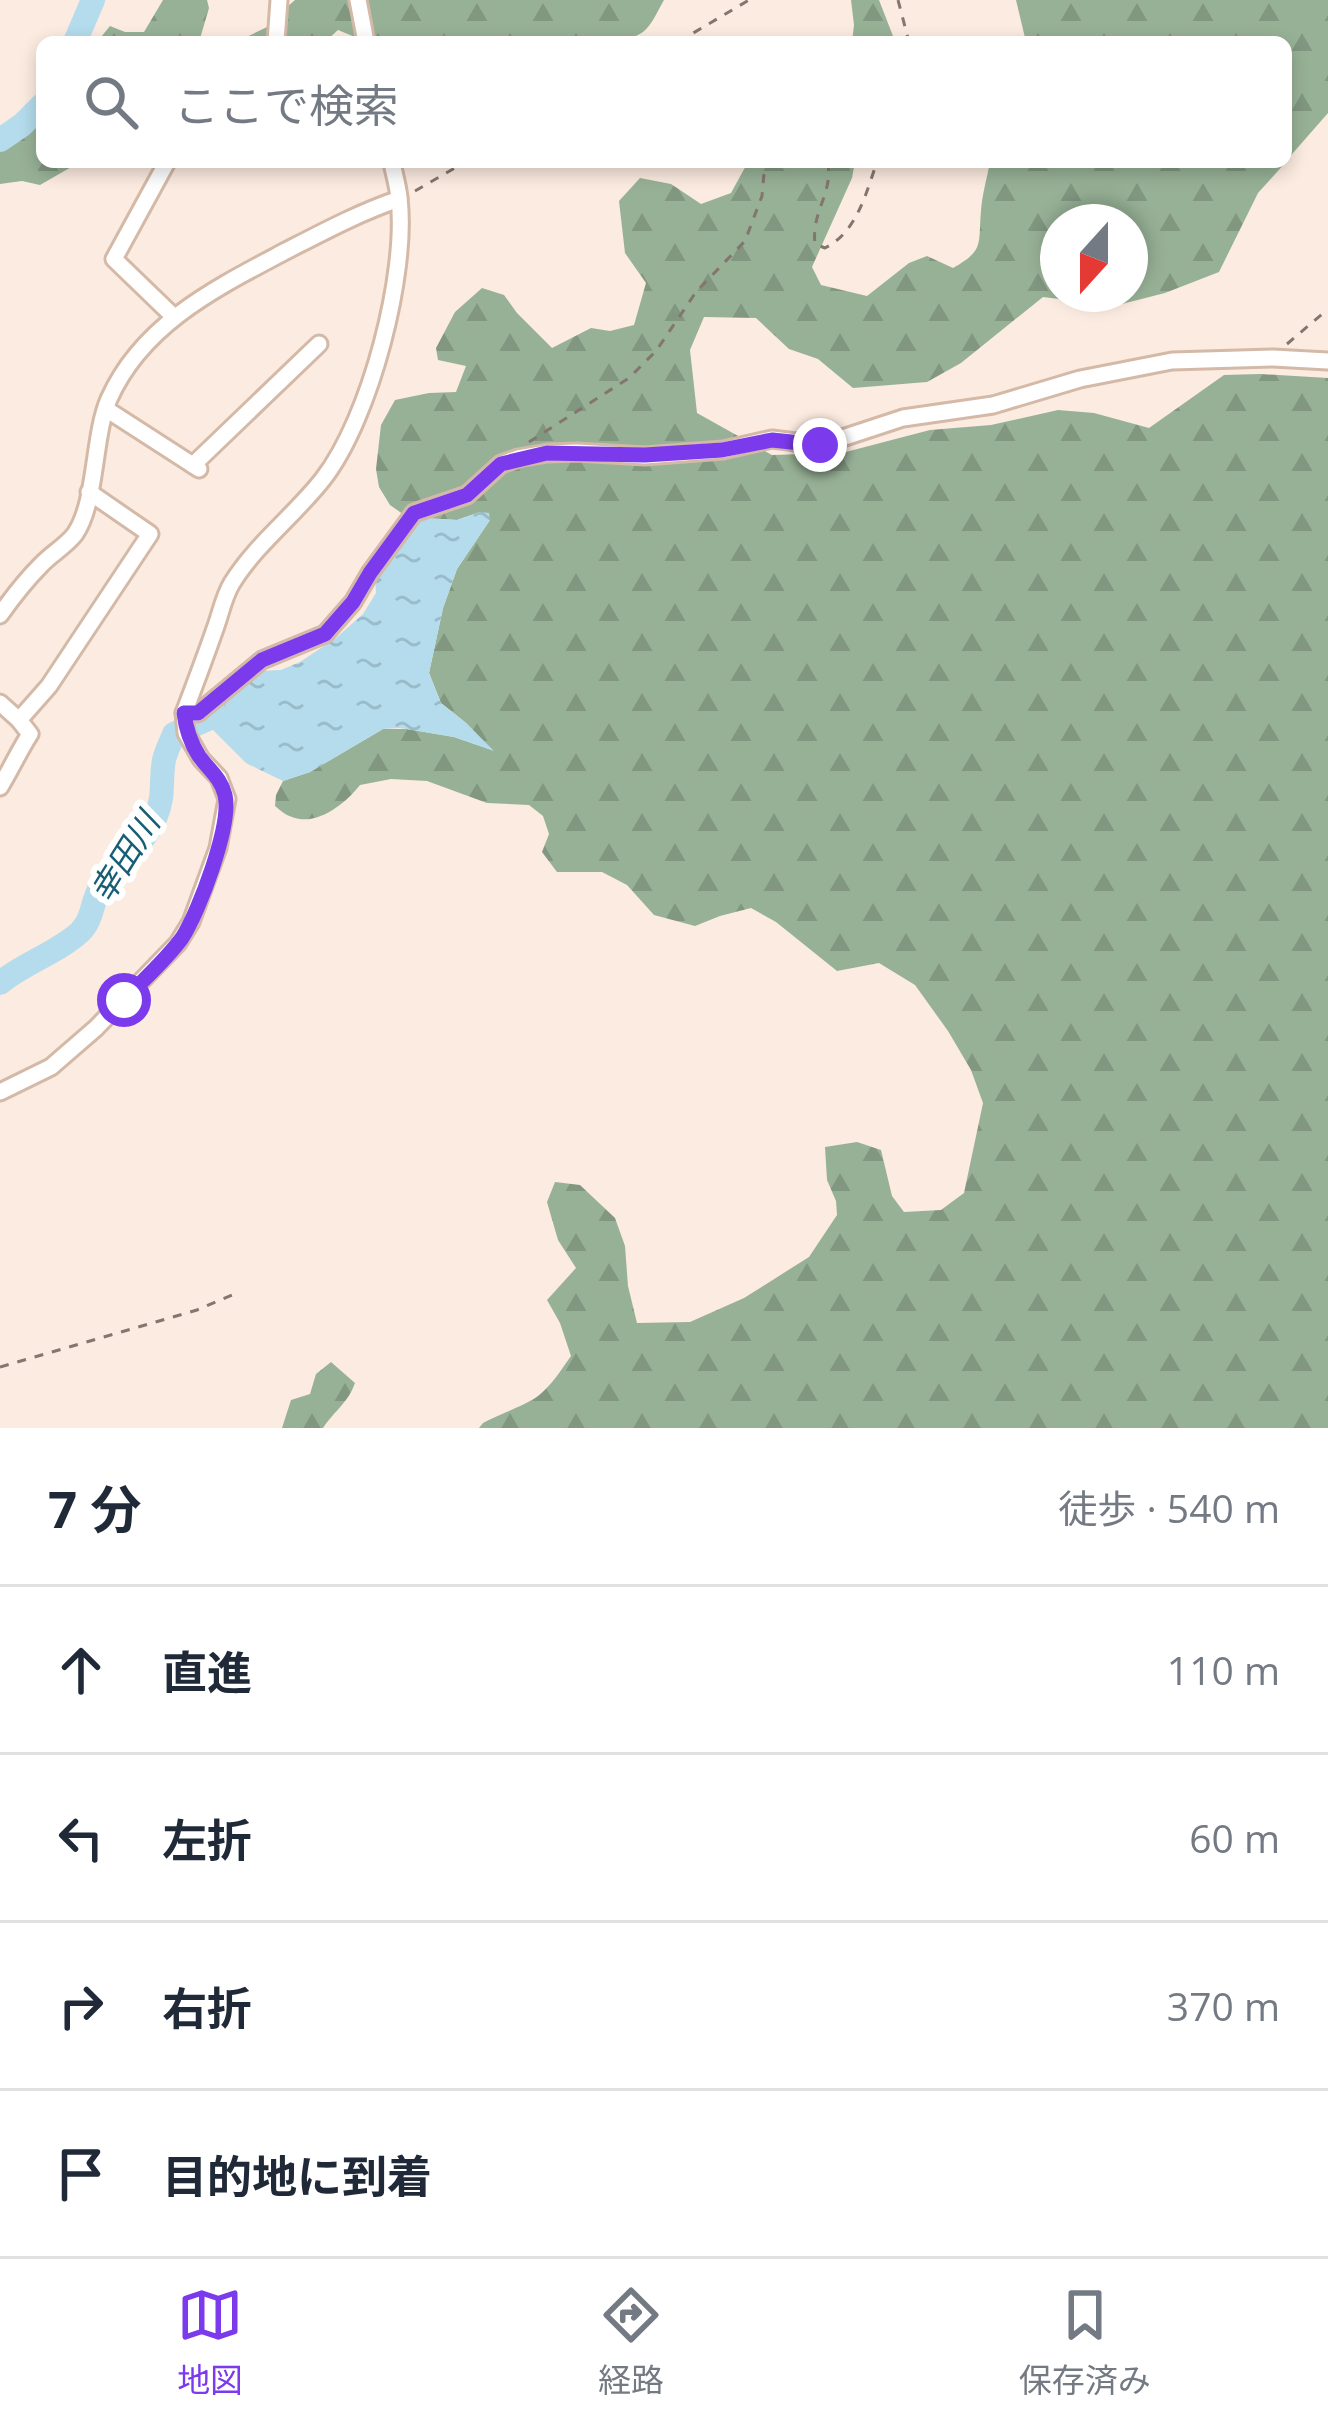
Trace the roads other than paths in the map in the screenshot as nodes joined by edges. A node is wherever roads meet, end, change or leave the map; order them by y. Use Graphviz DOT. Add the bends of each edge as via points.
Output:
graph roads {
  1 [pos="279,0"];
  2 [pos="358,0"];
  3 [pos="276,36"];
  4 [pos="365,36"];
  5 [pos="164,168"];
  6 [pos="393,168"];
  7 [pos="399,199"];
  8 [pos="173,316"];
  9 [pos="319,344"];
  10 [pos="1328,361"];
  11 [pos="106,409"];
  12 [pos="89,492"];
  13 [pos="0,615"];
  14 [pos="0,703"];
  15 [pos="184,713"];
  16 [pos="19,720"];
  17 [pos="0,787"];
  18 [pos="0,1092"];
  1 -- 3 [label="street"];
  2 -- 4 [label="street"];
  5 -- 8 [label="street" via="114,260"];
  6 -- 7 [label="street"];
  7 -- 8 [label="street"];
  7 -- 15 [label="street" via="392,300 362,404 325,477 229,587"];
  8 -- 11 [label="street" via="121,377"];
  9 -- 11 [label="street" via="198,468"];
  10 -- 15 [label="street" via="1172,361 903,418 820,445 772,440 684,453 518,458 467,495 414,513 325,634 262,660 198,713"];
  11 -- 12 [label="street"];
  12 -- 13 [label="street" via="74,535"];
  12 -- 16 [label="street" via="150,534"];
  14 -- 16 [label="street"];
  15 -- 18 [label="street" via="186,734 227,799 191,922 96,1028 51,1067"];
  16 -- 17 [label="street" via="30,734"];
}
